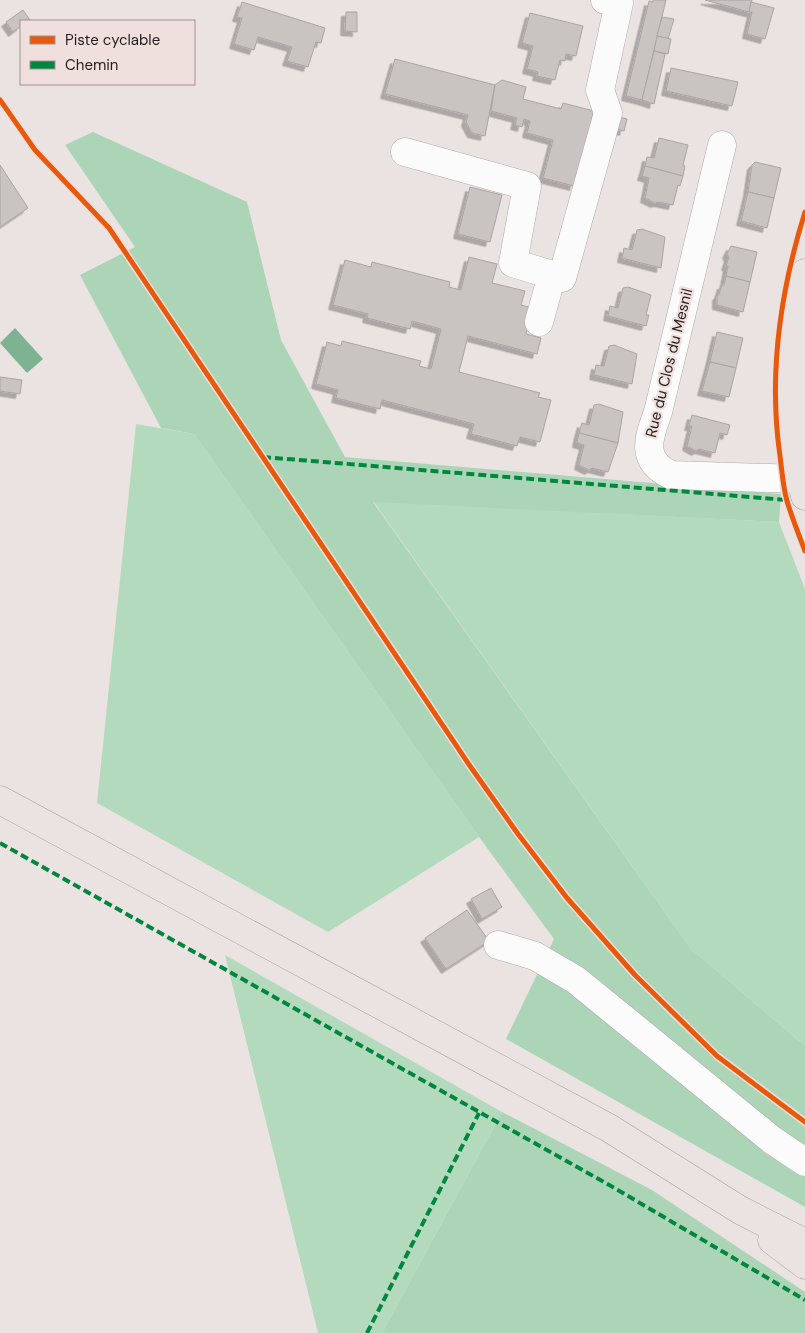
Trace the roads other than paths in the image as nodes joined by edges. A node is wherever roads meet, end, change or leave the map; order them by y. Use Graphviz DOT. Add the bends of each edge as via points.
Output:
graph roads {
  1 [pos="606,0"];
  2 [pos="722,145"];
  3 [pos="405,152"];
  4 [pos="805,273"];
  5 [pos="552,275"];
  6 [pos="539,322"];
  7 [pos="803,488"];
  8 [pos="0,800"];
  9 [pos="498,945"];
  10 [pos="805,1162"];
  11 [pos="740,1210"];
  12 [pos="805,1243"];
  13 [pos="805,1265"];
  1 -- 5 [label="street" via="619,3 600,90 608,113 562,278"];
  2 -- 7 [label="street, Rue du Clos du Mesnil" via="658,412 650,432 649,448 660,470 671,475"];
  3 -- 5 [label="street" via="527,186 513,262"];
  4 -- 7 [label="main road" via="793,345 792,390 792,413"];
  5 -- 6 [label="street"];
  8 -- 11 [label="main road" via="608,1128"];
  9 -- 10 [label="street" via="535,956 576,980 772,1140"];
  11 -- 12 [label="main road"];
  11 -- 13 [label="main road"];
}
